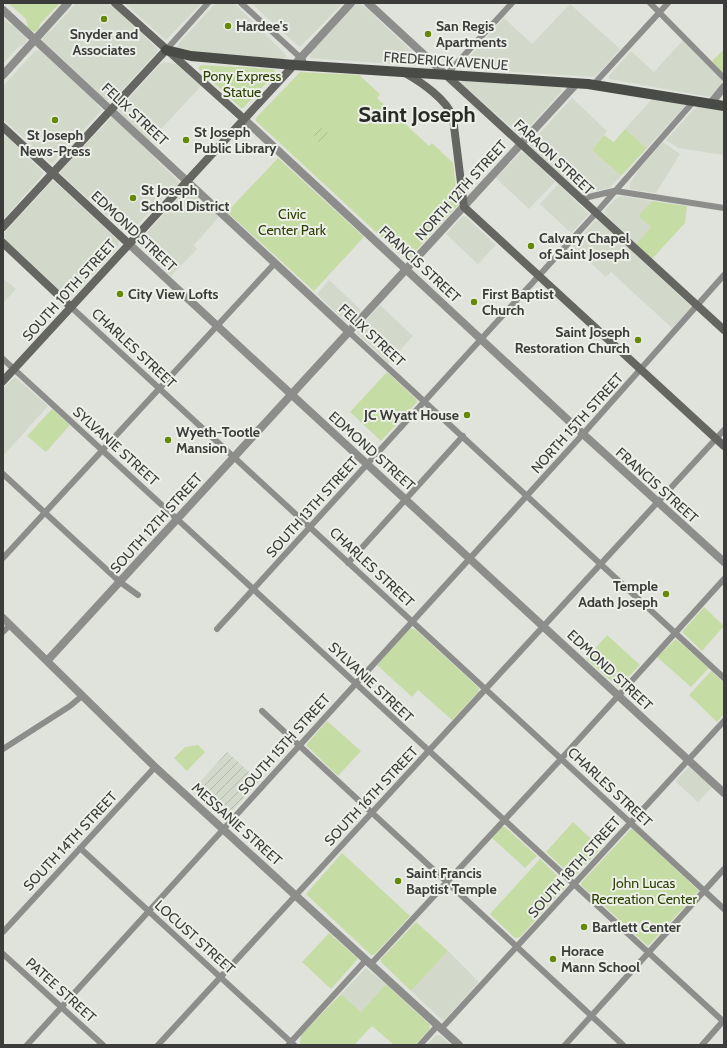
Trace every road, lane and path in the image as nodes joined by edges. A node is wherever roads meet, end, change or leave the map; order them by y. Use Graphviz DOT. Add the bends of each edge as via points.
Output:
graph roads {
  1 [pos="68,3"];
  2 [pos="115,3"];
  3 [pos="208,3"];
  4 [pos="241,3"];
  5 [pos="351,3"];
  6 [pos="368,3"];
  7 [pos="512,3"];
  8 [pos="650,3"];
  9 [pos="668,3"];
  10 [pos="3,10"];
  11 [pos="659,13"];
  12 [pos="35,40"];
  13 [pos="166,50"];
  14 [pos="297,61"];
  15 [pos="403,72"];
  16 [pos="3,75"];
  17 [pos="446,75"];
  18 [pos="724,78"];
  19 [pos="576,84"];
  20 [pos="593,85"];
  21 [pos="724,87"];
  22 [pos="694,101"];
  23 [pos="710,103"];
  24 [pos="724,106"];
  25 [pos="110,109"];
  26 [pos="244,119"];
  27 [pos="3,128"];
  28 [pos="521,144"];
  29 [pos="52,172"];
  30 [pos="187,181"];
  31 [pos="614,191"];
  32 [pos="580,199"];
  33 [pos="464,207"];
  34 [pos="724,208"];
  35 [pos="596,213"];
  36 [pos="3,227"];
  37 [pos="3,243"];
  38 [pos="129,244"];
  39 [pos="275,263"];
  40 [pos="406,270"];
  41 [pos="724,275"];
  42 [pos="538,277"];
  43 [pos="698,306"];
  44 [pos="71,307"];
  45 [pos="216,326"];
  46 [pos="724,330"];
  47 [pos="349,332"];
  48 [pos="481,339"];
  49 [pos="3,359"];
  50 [pos="14,369"];
  51 [pos="641,370"];
  52 [pos="3,382"];
  53 [pos="158,388"];
  54 [pos="291,394"];
  55 [pos="425,401"];
  56 [pos="724,430"];
  57 [pos="583,434"];
  58 [pos="463,436"];
  59 [pos="716,439"];
  60 [pos="724,446"];
  61 [pos="102,450"];
  62 [pos="234,457"];
  63 [pos="367,464"];
  64 [pos="3,474"];
  65 [pos="526,496"];
  66 [pos="406,499"];
  67 [pos="658,502"];
  68 [pos="45,512"];
  69 [pos="178,519"];
  70 [pos="310,526"];
  71 [pos="3,558"];
  72 [pos="470,558"];
  73 [pos="724,562"];
  74 [pos="348,563"];
  75 [pos="601,564"];
  76 [pos="724,579"];
  77 [pos="120,582"];
  78 [pos="253,588"];
  79 [pos="138,595"];
  80 [pos="3,618"];
  81 [pos="411,621"];
  82 [pos="10,625"];
  83 [pos="544,626"];
  84 [pos="217,629"];
  85 [pos="3,632"];
  86 [pos="676,633"];
  87 [pos="47,661"];
  88 [pos="724,678"];
  89 [pos="355,684"];
  90 [pos="486,690"];
  91 [pos="619,695"];
  92 [pos="82,696"];
  93 [pos="262,711"];
  94 [pos="724,721"];
  95 [pos="299,745"];
  96 [pos="3,749"];
  97 [pos="429,752"];
  98 [pos="561,759"];
  99 [pos="689,760"];
  100 [pos="155,767"];
  101 [pos="724,793"];
  102 [pos="372,813"];
  103 [pos="504,821"];
  104 [pos="630,823"];
  105 [pos="224,829"];
  106 [pos="80,848"];
  107 [pos="724,869"];
  108 [pos="447,881"];
  109 [pos="574,885"];
  110 [pos="704,891"];
  111 [pos="296,895"];
  112 [pos="724,909"];
  113 [pos="149,911"];
  114 [pos="3,932"];
  115 [pos="518,946"];
  116 [pos="648,953"];
  117 [pos="3,954"];
  118 [pos="369,962"];
  119 [pos="221,977"];
  120 [pos="62,1007"];
  121 [pos="592,1015"];
  122 [pos="724,1021"];
  123 [pos="440,1027"];
  124 [pos="291,1044"];
  125 [pos="27,1045"];
  126 [pos="103,1045"];
  127 [pos="158,1045"];
  128 [pos="420,1045"];
  129 [pos="459,1045"];
  130 [pos="564,1045"];
  131 [pos="623,1045"];
  132 [pos="702,1045"];
  1 -- 12 [label="street"];
  2 -- 13 [label="main road, FRANCIS STREET"];
  3 -- 13 [label="street"];
  4 -- 14 [label="street"];
  5 -- 14 [label="street"];
  6 -- 17 [label="street, FARAON STREET"];
  7 -- 17 [label="street"];
  8 -- 11 [label="street"];
  9 -- 11 [label="street"];
  10 -- 12 [label="street, FELIX STREET"];
  11 -- 18 [label="street"];
  11 -- 20 [label="street"];
  12 -- 16 [label="street"];
  12 -- 25 [label="street, FELIX STREET"];
  13 -- 14 [label="main road, FREDERICK AVENUE" via="191,56"];
  13 -- 25 [label="main road"];
  13 -- 26 [label="main road, FRANCIS STREET"];
  14 -- 15 [label="main road, FREDERICK AVENUE" via="310,66"];
  14 -- 26 [label="main road, SOUTH 10TH STREET"];
  15 -- 17 [label="main road, FREDERICK AVENUE"];
  15 -- 33 [label="main road" via="424,85 451,111"];
  17 -- 19 [label="main road, FREDERICK AVENUE"];
  17 -- 28 [label="main road, FARAON STREET"];
  19 -- 20 [label="main road, FREDERICK AVENUE"];
  19 -- 28 [label="street, NORTH 12TH STREET"];
  20 -- 22 [label="main road, FREDERICK AVENUE"];
  21 -- 23 [label="street"];
  22 -- 23 [label="main road, FREDERICK AVENUE"];
  22 -- 31 [label="street, SOUTH 13TH STREET"];
  23 -- 24 [label="main road, FREDERICK AVENUE"];
  25 -- 29 [label="main road"];
  25 -- 30 [label="street, FELIX STREET"];
  26 -- 30 [label="main road, SOUTH 10TH STREET"];
  26 -- 40 [label="street, FRANCIS STREET"];
  27 -- 29 [label="main road, EDMOND STREET"];
  28 -- 32 [label="main road, FARAON STREET"];
  28 -- 33 [label="street, NORTH 12TH STREET"];
  29 -- 36 [label="main road"];
  29 -- 38 [label="main road, EDMOND STREET"];
  30 -- 38 [label="main road, SOUTH 10TH STREET"];
  30 -- 39 [label="street, FELIX STREET"];
  31 -- 32 [label="street"];
  31 -- 34 [label="street"];
  31 -- 35 [label="street, SOUTH 13TH STREET"];
  32 -- 35 [label="main road, FARAON STREET"];
  33 -- 40 [label="street, NORTH 12TH STREET"];
  33 -- 42 [label="main road"];
  35 -- 42 [label="street, SOUTH 13TH STREET"];
  35 -- 43 [label="main road, FARAON STREET"];
  37 -- 44 [label="main road, CHARLES STREET"];
  38 -- 44 [label="main road, SOUTH 10TH STREET"];
  38 -- 45 [label="street, EDMOND STREET"];
  39 -- 45 [label="street"];
  39 -- 47 [label="street, FELIX STREET"];
  40 -- 47 [label="street, NORTH 12TH STREET"];
  40 -- 48 [label="street, FRANCIS STREET"];
  41 -- 43 [label="street, NORTH 15TH STREET"];
  42 -- 48 [label="street, SOUTH 13TH STREET"];
  42 -- 51 [label="main road"];
  43 -- 46 [label="main road, FARAON STREET"];
  43 -- 51 [label="street, NORTH 15TH STREET"];
  44 -- 50 [label="main road, SOUTH 10TH STREET"];
  44 -- 53 [label="street, CHARLES STREET"];
  45 -- 53 [label="street"];
  45 -- 54 [label="street, EDMOND STREET"];
  47 -- 54 [label="street, SOUTH 12TH STREET"];
  47 -- 55 [label="street, FELIX STREET"];
  48 -- 55 [label="street, SOUTH 13TH STREET"];
  48 -- 57 [label="street, FRANCIS STREET"];
  49 -- 50 [label="street, SYLVANIE STREET"];
  50 -- 52 [label="main road, SOUTH 10TH STREET"];
  50 -- 61 [label="street, SYLVANIE STREET"];
  51 -- 57 [label="street, NORTH 15TH STREET"];
  51 -- 59 [label="main road"];
  53 -- 61 [label="street"];
  53 -- 62 [label="street, CHARLES STREET"];
  54 -- 62 [label="street, SOUTH 12TH STREET"];
  54 -- 63 [label="street, EDMOND STREET"];
  55 -- 58 [label="street, FELIX STREET"];
  55 -- 63 [label="street, SOUTH 13TH STREET"];
  56 -- 59 [label="street, SOUTH 16TH STREET"];
  57 -- 65 [label="street, NORTH 15TH STREET"];
  57 -- 67 [label="street, FRANCIS STREET"];
  58 -- 65 [label="street, FELIX STREET"];
  58 -- 66 [label="street"];
  59 -- 60 [label="main road"];
  59 -- 67 [label="street, SOUTH 16TH STREET"];
  61 -- 68 [label="street"];
  61 -- 69 [label="street, SYLVANIE STREET"];
  62 -- 69 [label="street, SOUTH 12TH STREET"];
  62 -- 70 [label="street, CHARLES STREET"];
  63 -- 66 [label="street, EDMOND STREET"];
  63 -- 70 [label="street, SOUTH 13TH STREET"];
  64 -- 68 [label="street"];
  65 -- 72 [label="street, SOUTH 15TH STREET"];
  65 -- 75 [label="street, FELIX STREET"];
  66 -- 72 [label="street, EDMOND STREET"];
  66 -- 74 [label="street"];
  67 -- 73 [label="street, FRANCIS STREET"];
  67 -- 75 [label="street, SOUTH 16TH STREET"];
  68 -- 71 [label="street"];
  68 -- 77 [label="street"];
  69 -- 77 [label="street, SOUTH 12TH STREET"];
  69 -- 78 [label="street, SYLVANIE STREET"];
  70 -- 74 [label="street, CHARLES STREET"];
  70 -- 78 [label="street, SOUTH 13TH STREET"];
  72 -- 81 [label="street, SOUTH 15TH STREET"];
  72 -- 83 [label="street, EDMOND STREET"];
  74 -- 81 [label="street, CHARLES STREET"];
  75 -- 83 [label="street, SOUTH 16TH STREET"];
  75 -- 86 [label="street, FELIX STREET"];
  76 -- 86 [label="street"];
  77 -- 79 [label="street"];
  77 -- 87 [label="street, SOUTH 12TH STREET"];
  78 -- 84 [label="street, SOUTH 13TH STREET"];
  78 -- 89 [label="street, SYLVANIE STREET"];
  80 -- 82 [label="street, MESSANIE STREET"];
  81 -- 89 [label="street, SOUTH 15TH STREET"];
  81 -- 90 [label="street, CHARLES STREET"];
  82 -- 85 [label="street"];
  82 -- 87 [label="street, MESSANIE STREET"];
  83 -- 90 [label="street, SOUTH 16TH STREET"];
  83 -- 91 [label="street, EDMOND STREET"];
  86 -- 88 [label="street, FELIX STREET"];
  86 -- 91 [label="street"];
  87 -- 92 [label="street, MESSANIE STREET"];
  89 -- 95 [label="street, SOUTH 15TH STREET"];
  89 -- 97 [label="street, SYLVANIE STREET"];
  90 -- 97 [label="street, SOUTH 16TH STREET"];
  90 -- 98 [label="street, CHARLES STREET"];
  91 -- 98 [label="street"];
  91 -- 99 [label="street, EDMOND STREET"];
  92 -- 96 [label="street"];
  92 -- 100 [label="street, MESSANIE STREET"];
  93 -- 95 [label="street"];
  94 -- 99 [label="street, SOUTH 18TH STREET"];
  95 -- 102 [label="street"];
  95 -- 105 [label="street, SOUTH 15TH STREET"];
  97 -- 102 [label="street, SOUTH 16TH STREET"];
  97 -- 103 [label="street, SYLVANIE STREET"];
  98 -- 103 [label="street"];
  98 -- 104 [label="street, CHARLES STREET"];
  99 -- 101 [label="street, EDMOND STREET"];
  99 -- 104 [label="street, SOUTH 18TH STREET"];
  100 -- 105 [label="street, MESSANIE STREET"];
  100 -- 106 [label="street, SOUTH 14TH STREET"];
  102 -- 108 [label="street"];
  102 -- 111 [label="street, SOUTH 16TH STREET"];
  103 -- 108 [label="street"];
  103 -- 109 [label="street, SYLVANIE STREET"];
  104 -- 109 [label="street, SOUTH 18TH STREET"];
  104 -- 110 [label="street, CHARLES STREET"];
  105 -- 111 [label="street, MESSANIE STREET"];
  105 -- 113 [label="street, SOUTH 15TH STREET"];
  106 -- 113 [label="street, LOCUST STREET"];
  106 -- 114 [label="street, SOUTH 14TH STREET"];
  107 -- 110 [label="street"];
  108 -- 115 [label="street"];
  108 -- 118 [label="street"];
  109 -- 115 [label="street, SOUTH 18TH STREET"];
  109 -- 116 [label="street, SYLVANIE STREET"];
  110 -- 112 [label="street, CHARLES STREET"];
  110 -- 116 [label="street"];
  111 -- 118 [label="street, MESSANIE STREET"];
  111 -- 119 [label="street, SOUTH 16TH STREET"];
  113 -- 119 [label="street, LOCUST STREET"];
  113 -- 120 [label="street, SOUTH 15TH STREET"];
  115 -- 121 [label="street"];
  115 -- 123 [label="street, SOUTH 18TH STREET"];
  116 -- 121 [label="street"];
  116 -- 122 [label="street, SYLVANIE STREET"];
  117 -- 120 [label="street, PATEE STREET"];
  118 -- 123 [label="street, MESSANIE STREET"];
  118 -- 124 [label="street"];
  119 -- 124 [label="street, LOCUST STREET"];
  119 -- 127 [label="street, SOUTH 16TH STREET"];
  120 -- 125 [label="street, SOUTH 15TH STREET"];
  120 -- 126 [label="street, PATEE STREET"];
  121 -- 130 [label="street"];
  121 -- 131 [label="street"];
  122 -- 132 [label="street"];
  123 -- 128 [label="street, SOUTH 18TH STREET"];
  123 -- 129 [label="street, MESSANIE STREET"];
}
